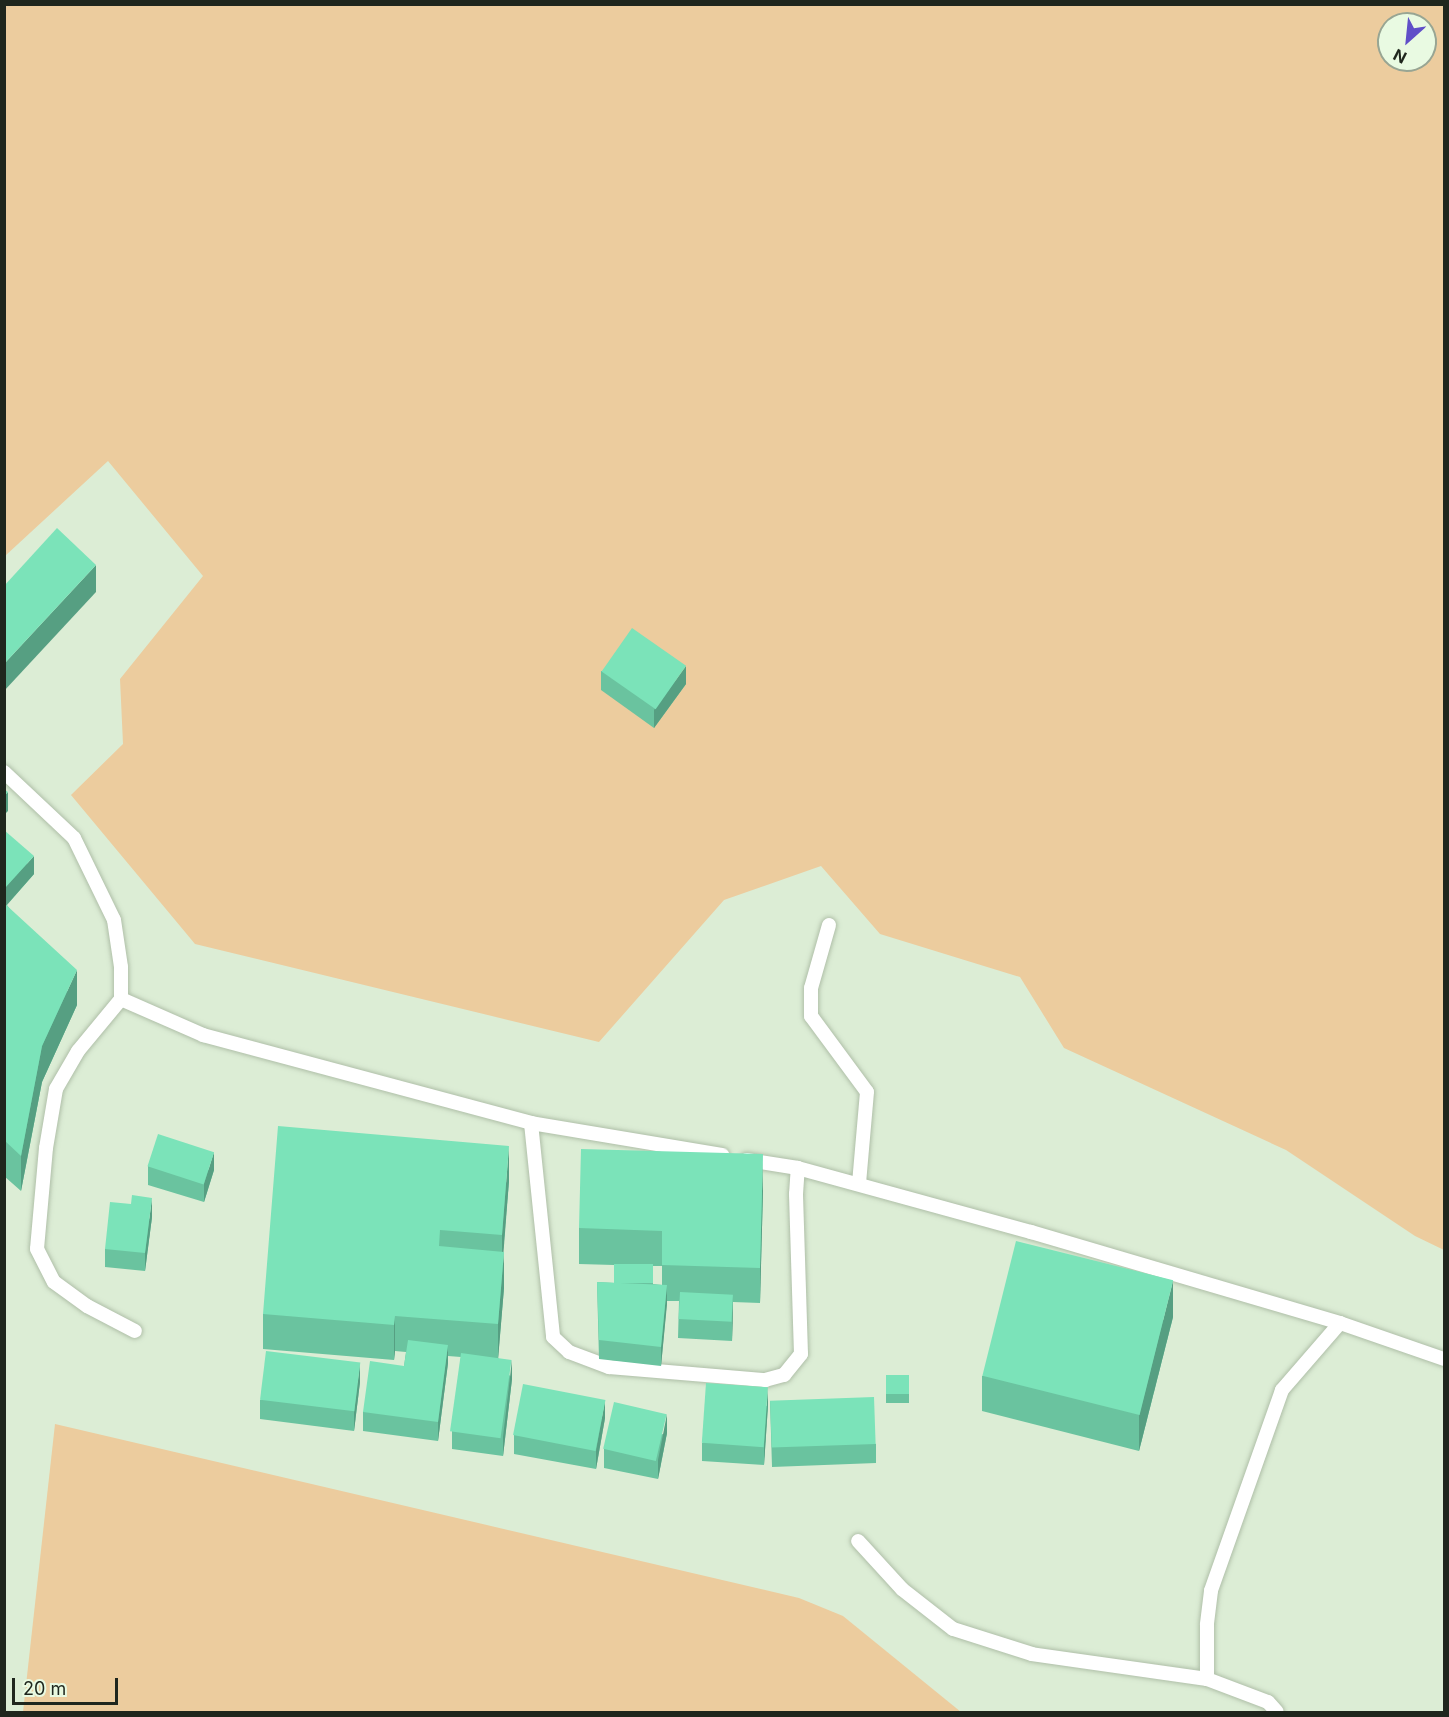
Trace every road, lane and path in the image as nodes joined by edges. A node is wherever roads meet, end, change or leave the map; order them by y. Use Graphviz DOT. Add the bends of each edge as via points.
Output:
graph roads {
  1 [pos="4,772"];
  2 [pos="829,925"];
  3 [pos="121,999"];
  4 [pos="531,1123"];
  5 [pos="798,1168"];
  6 [pos="859,1184"];
  7 [pos="1340,1323"];
  8 [pos="135,1331"];
  9 [pos="1444,1359"];
  10 [pos="858,1541"];
  11 [pos="1207,1679"];
  12 [pos="1277,1713"];
  1 -- 3 [label="lane" via="74,838 114,920"];
  2 -- 6 [label="lane" via="811,988 811,1016 867,1092"];
  3 -- 4 [label="lane" via="203,1035"];
  3 -- 8 [label="lane" via="78,1052 56,1089 37,1249 54,1282 87,1306"];
  4 -- 5 [label="lane"];
  4 -- 5 [label="lane" via="553,1337 568,1352 609,1367 765,1380 784,1375 801,1354"];
  5 -- 6 [label="lane"];
  6 -- 7 [label="lane"];
  7 -- 9 [label="lane"];
  7 -- 11 [label="lane" via="1282,1390 1211,1591"];
  10 -- 11 [label="lane" via="902,1589 953,1629 1032,1654"];
  11 -- 12 [label="lane" via="1268,1702"];
}
